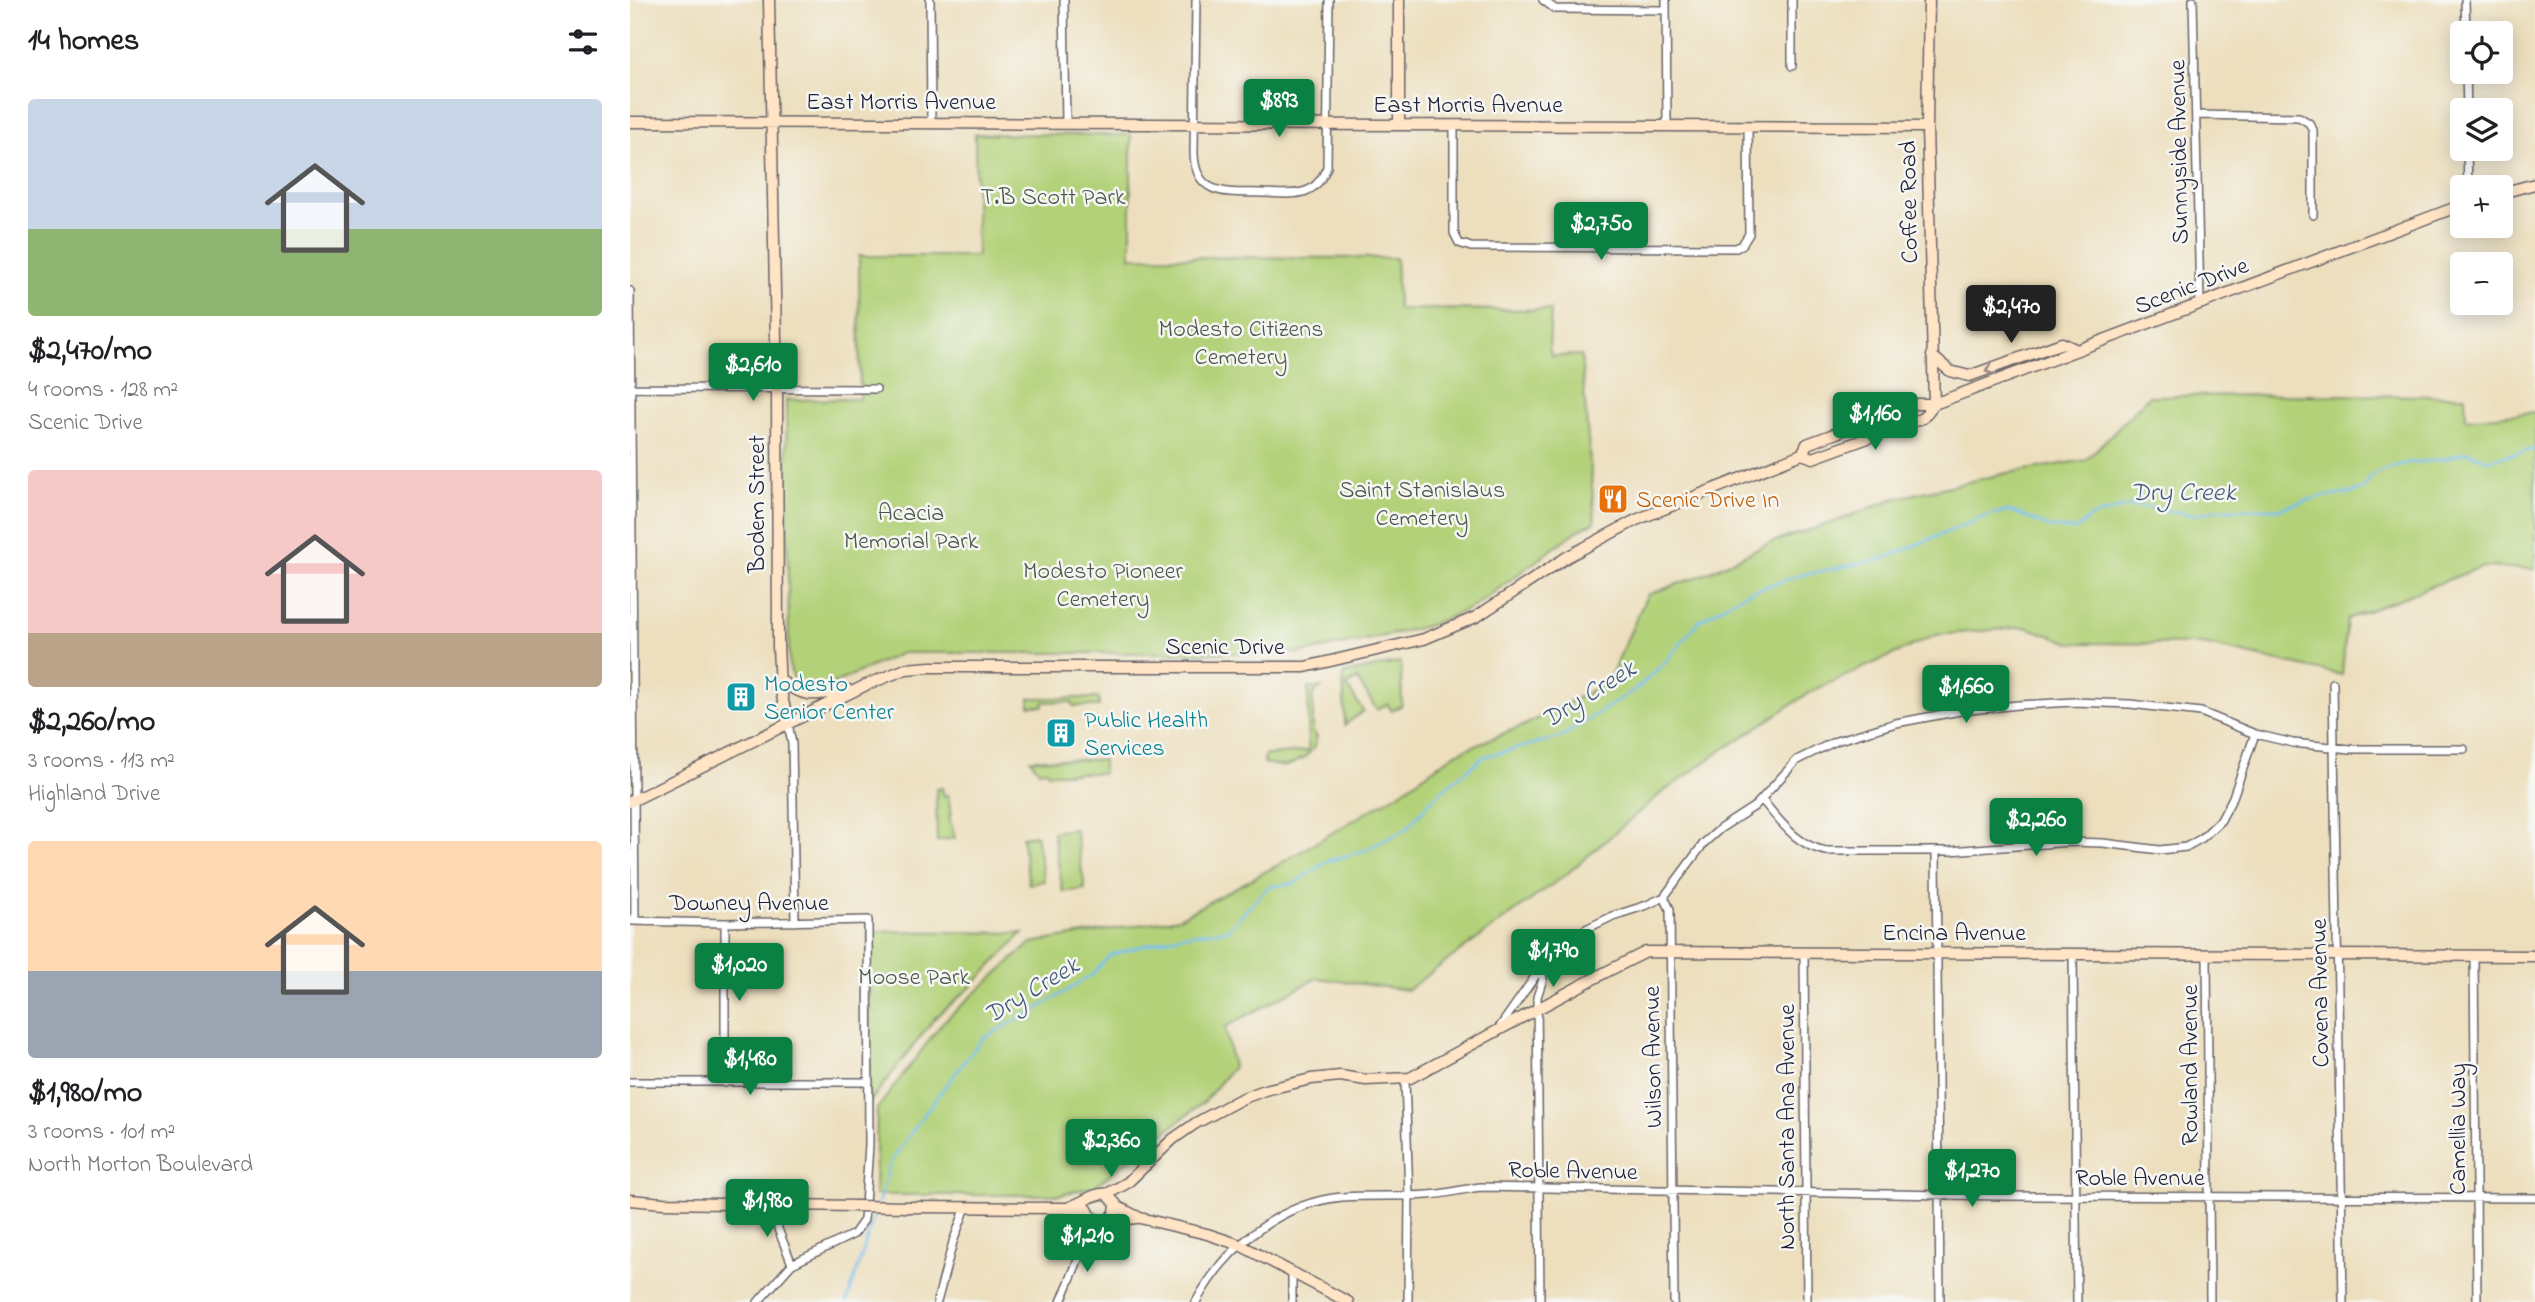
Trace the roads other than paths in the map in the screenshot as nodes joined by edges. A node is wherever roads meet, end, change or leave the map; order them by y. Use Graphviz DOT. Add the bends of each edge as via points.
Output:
graph roads {
  1 [pos="769,0"];
  2 [pos="930,0"];
  3 [pos="1064,0"];
  4 [pos="1196,0"];
  5 [pos="1329,0"];
  6 [pos="1399,0"];
  7 [pos="1544,0"];
  8 [pos="1666,0"];
  9 [pos="1792,0"];
  10 [pos="1929,0"];
  11 [pos="2193,0"];
  12 [pos="2465,0"];
  13 [pos="1666,10"];
  14 [pos="2466,21"];
  15 [pos="1792,66"];
  16 [pos="2197,115"];
  17 [pos="630,122"];
  18 [pos="772,122"];
  19 [pos="931,122"];
  20 [pos="1066,122"];
  21 [pos="1329,123"];
  22 [pos="1194,124"];
  23 [pos="1399,125"];
  24 [pos="1454,125"];
  25 [pos="1667,126"];
  26 [pos="1748,126"];
  27 [pos="1927,127"];
  28 [pos="2535,184"];
  29 [pos="2513,190"];
  30 [pos="2450,209"];
  31 [pos="2313,215"];
  32 [pos="630,291"];
  33 [pos="2200,303"];
  34 [pos="2077,350"];
  35 [pos="1932,356"];
  36 [pos="631,388"];
  37 [pos="777,389"];
  38 [pos="876,389"];
  39 [pos="1934,404"];
  40 [pos="632,648"];
  41 [pos="779,679"];
  42 [pos="2333,683"];
  43 [pos="858,689"];
  44 [pos="788,723"];
  45 [pos="2255,734"];
  46 [pos="2333,748"];
  47 [pos="2465,749"];
  48 [pos="633,800"];
  49 [pos="1762,800"];
  50 [pos="1936,851"];
  51 [pos="1664,897"];
  52 [pos="633,921"];
  53 [pos="796,922"];
  54 [pos="725,923"];
  55 [pos="1670,952"];
  56 [pos="1804,952"];
  57 [pos="1937,953"];
  58 [pos="2073,954"];
  59 [pos="2207,954"];
  60 [pos="2337,956"];
  61 [pos="2474,956"];
  62 [pos="2535,956"];
  63 [pos="1542,973"];
  64 [pos="1537,1009"];
  65 [pos="1497,1030"];
  66 [pos="1405,1079"];
  67 [pos="630,1082"];
  68 [pos="869,1082"];
  69 [pos="725,1083"];
  70 [pos="1127,1183"];
  71 [pos="1539,1189"];
  72 [pos="1674,1191"];
  73 [pos="1806,1193"];
  74 [pos="1107,1194"];
  75 [pos="1939,1195"];
  76 [pos="1409,1196"];
  77 [pos="2076,1196"];
  78 [pos="2209,1197"];
  79 [pos="2343,1197"];
  80 [pos="2477,1198"];
  81 [pos="2535,1198"];
  82 [pos="1090,1199"];
  83 [pos="630,1200"];
  84 [pos="1116,1205"];
  85 [pos="775,1206"];
  86 [pos="966,1207"];
  87 [pos="1064,1208"];
  88 [pos="1089,1214"];
  89 [pos="1140,1218"];
  90 [pos="1105,1221"];
  91 [pos="1087,1238"];
  92 [pos="1240,1245"];
  93 [pos="792,1264"];
  94 [pos="1293,1275"];
  95 [pos="758,1302"];
  96 [pos="937,1302"];
  97 [pos="1061,1302"];
  98 [pos="1196,1302"];
  99 [pos="1292,1302"];
  100 [pos="1348,1302"];
  101 [pos="1408,1302"];
  102 [pos="1540,1302"];
  103 [pos="1674,1302"];
  104 [pos="1807,1302"];
  105 [pos="1940,1302"];
  106 [pos="2077,1302"];
  107 [pos="2210,1302"];
  108 [pos="2343,1302"];
  109 [pos="2477,1302"];
  1 -- 18 [label="street, Bodem Street"];
  2 -- 19 [label="street"];
  3 -- 20 [label="street"];
  4 -- 22 [label="street"];
  5 -- 21 [label="street"];
  6 -- 23 [label="street"];
  7 -- 13 [label="street" via="1555,9"];
  8 -- 13 [label="street"];
  9 -- 15 [label="street"];
  10 -- 27 [label="street, Coffee Road"];
  11 -- 16 [label="street, Sunnyside Avenue"];
  12 -- 14 [label="street"];
  13 -- 25 [label="street"];
  16 -- 31 [label="street" via="2299,117 2309,122 2313,130"];
  16 -- 33 [label="street, Sunnyside Avenue"];
  17 -- 18 [label="street, East Morris Avenue"];
  18 -- 19 [label="street, East Morris Avenue"];
  18 -- 37 [label="street, Bodem Street"];
  19 -- 20 [label="street, East Morris Avenue"];
  20 -- 22 [label="street, East Morris Avenue"];
  21 -- 22 [label="street, East Morris Avenue"];
  21 -- 22 [label="street" via="1324,175 1314,187 1297,193 1224,192 1207,185 1195,164"];
  21 -- 23 [label="street, East Morris Avenue"];
  23 -- 24 [label="street, East Morris Avenue"];
  24 -- 25 [label="street, East Morris Avenue"];
  24 -- 26 [label="street" via="1454,233 1459,243 1471,247 1736,248 1749,234"];
  25 -- 26 [label="street, East Morris Avenue"];
  26 -- 27 [label="street, East Morris Avenue"];
  27 -- 35 [label="street, Coffee Road"];
  28 -- 29 [label="street"];
  30 -- 33 [label="street, Scenic Drive"];
  32 -- 36 [label="street"];
  33 -- 34 [label="street, Scenic Drive"];
  34 -- 35 [label="street, one-way" via="2062,343 1969,376 1950,371"];
  34 -- 39 [label="street, Scenic Drive"];
  35 -- 39 [label="street, Coffee Road"];
  36 -- 37 [label="street"];
  36 -- 40 [label="street"];
  37 -- 38 [label="street"];
  37 -- 41 [label="street, Bodem Street"];
  39 -- 43 [label="street, Scenic Drive" via="1923,418 1813,458 1802,454 1636,520 1567,557 1476,617 1424,639 1305,667 921,667"];
  40 -- 48 [label="street"];
  41 -- 43 [label="street" via="808,695"];
  41 -- 44 [label="street, Bodem Street"];
  42 -- 46 [label="street, Covena Avenue"];
  43 -- 44 [label="street, Scenic Drive"];
  44 -- 48 [label="street, Scenic Drive"];
  44 -- 53 [label="street, Bodem Street" via="793,757"];
  45 -- 46 [label="street"];
  45 -- 49 [label="street" via="2201,712 2144,705 2056,703 1960,711 1863,732 1809,752 1789,766"];
  45 -- 50 [label="street" via="2221,820 2186,846 2160,850 2070,842"];
  46 -- 47 [label="street"];
  46 -- 60 [label="street, Covena Avenue"];
  48 -- 52 [label="street"];
  49 -- 50 [label="street" via="1795,838 1818,849"];
  49 -- 51 [label="street" via="1710,836"];
  50 -- 57 [label="street"];
  51 -- 55 [label="street, Wilson Avenue" via="1670,909"];
  51 -- 63 [label="street" via="1586,929"];
  52 -- 54 [label="street, Downey Avenue"];
  53 -- 54 [label="street, Downey Avenue"];
  53 -- 68 [label="street, Downey Avenue" via="868,920"];
  54 -- 69 [label="street"];
  55 -- 56 [label="street, Encina Avenue"];
  55 -- 64 [label="street, Encina Avenue" via="1642,954"];
  55 -- 72 [label="street, Wilson Avenue"];
  56 -- 57 [label="street, Encina Avenue"];
  56 -- 73 [label="street, North Santa Ana Avenue"];
  57 -- 58 [label="street, Encina Avenue"];
  57 -- 75 [label="street"];
  58 -- 59 [label="street, Encina Avenue"];
  58 -- 77 [label="street"];
  59 -- 60 [label="street, Encina Avenue"];
  59 -- 78 [label="street, Rowland Avenue"];
  60 -- 61 [label="street, Encina Avenue"];
  60 -- 79 [label="street, Covena Avenue"];
  61 -- 62 [label="street, Encina Avenue"];
  61 -- 80 [label="street, Camellia Way"];
  63 -- 64 [label="street"];
  63 -- 65 [label="street"];
  64 -- 65 [label="street, Encina Avenue"];
  64 -- 71 [label="street"];
  65 -- 66 [label="street, Encina Avenue"];
  66 -- 70 [label="street" via="1340,1076 1253,1095 1196,1123 1155,1154"];
  66 -- 76 [label="street"];
  67 -- 69 [label="street"];
  68 -- 69 [label="street"];
  68 -- 93 [label="street" via="862,1225 854,1234"];
  70 -- 74 [label="street"];
  70 -- 84 [label="street"];
  71 -- 72 [label="street, Roble Avenue"];
  71 -- 76 [label="street, Roble Avenue" via="1481,1188"];
  71 -- 102 [label="street"];
  72 -- 73 [label="street, Roble Avenue"];
  72 -- 103 [label="street, Wilson Avenue"];
  73 -- 75 [label="street, Roble Avenue"];
  73 -- 104 [label="street, North Santa Ana Avenue"];
  74 -- 82 [label="street"];
  74 -- 84 [label="street"];
  75 -- 77 [label="street, Roble Avenue"];
  75 -- 105 [label="street"];
  76 -- 92 [label="street, Roble Avenue" via="1340,1198 1306,1205 1270,1222"];
  76 -- 101 [label="street"];
  77 -- 78 [label="street, Roble Avenue"];
  77 -- 106 [label="street"];
  78 -- 79 [label="street, Roble Avenue"];
  78 -- 107 [label="street, Rowland Avenue"];
  79 -- 80 [label="street, Roble Avenue"];
  79 -- 108 [label="street, Covena Avenue"];
  80 -- 81 [label="street, Roble Avenue"];
  80 -- 109 [label="street, Camellia Way"];
  82 -- 87 [label="street"];
  82 -- 88 [label="street"];
  83 -- 85 [label="street"];
  84 -- 89 [label="street"];
  84 -- 90 [label="street" via="1115,1213"];
  85 -- 86 [label="street, bridge"];
  85 -- 93 [label="street" via="778,1229"];
  86 -- 87 [label="street"];
  86 -- 96 [label="street"];
  87 -- 88 [label="street"];
  88 -- 90 [label="street"];
  88 -- 91 [label="street"];
  89 -- 90 [label="street"];
  89 -- 92 [label="street"];
  90 -- 91 [label="street"];
  91 -- 97 [label="street"];
  92 -- 94 [label="street"];
  92 -- 98 [label="street, Roble Avenue" via="1217,1269"];
  93 -- 95 [label="street"];
  94 -- 99 [label="street"];
  94 -- 100 [label="street"];
}
